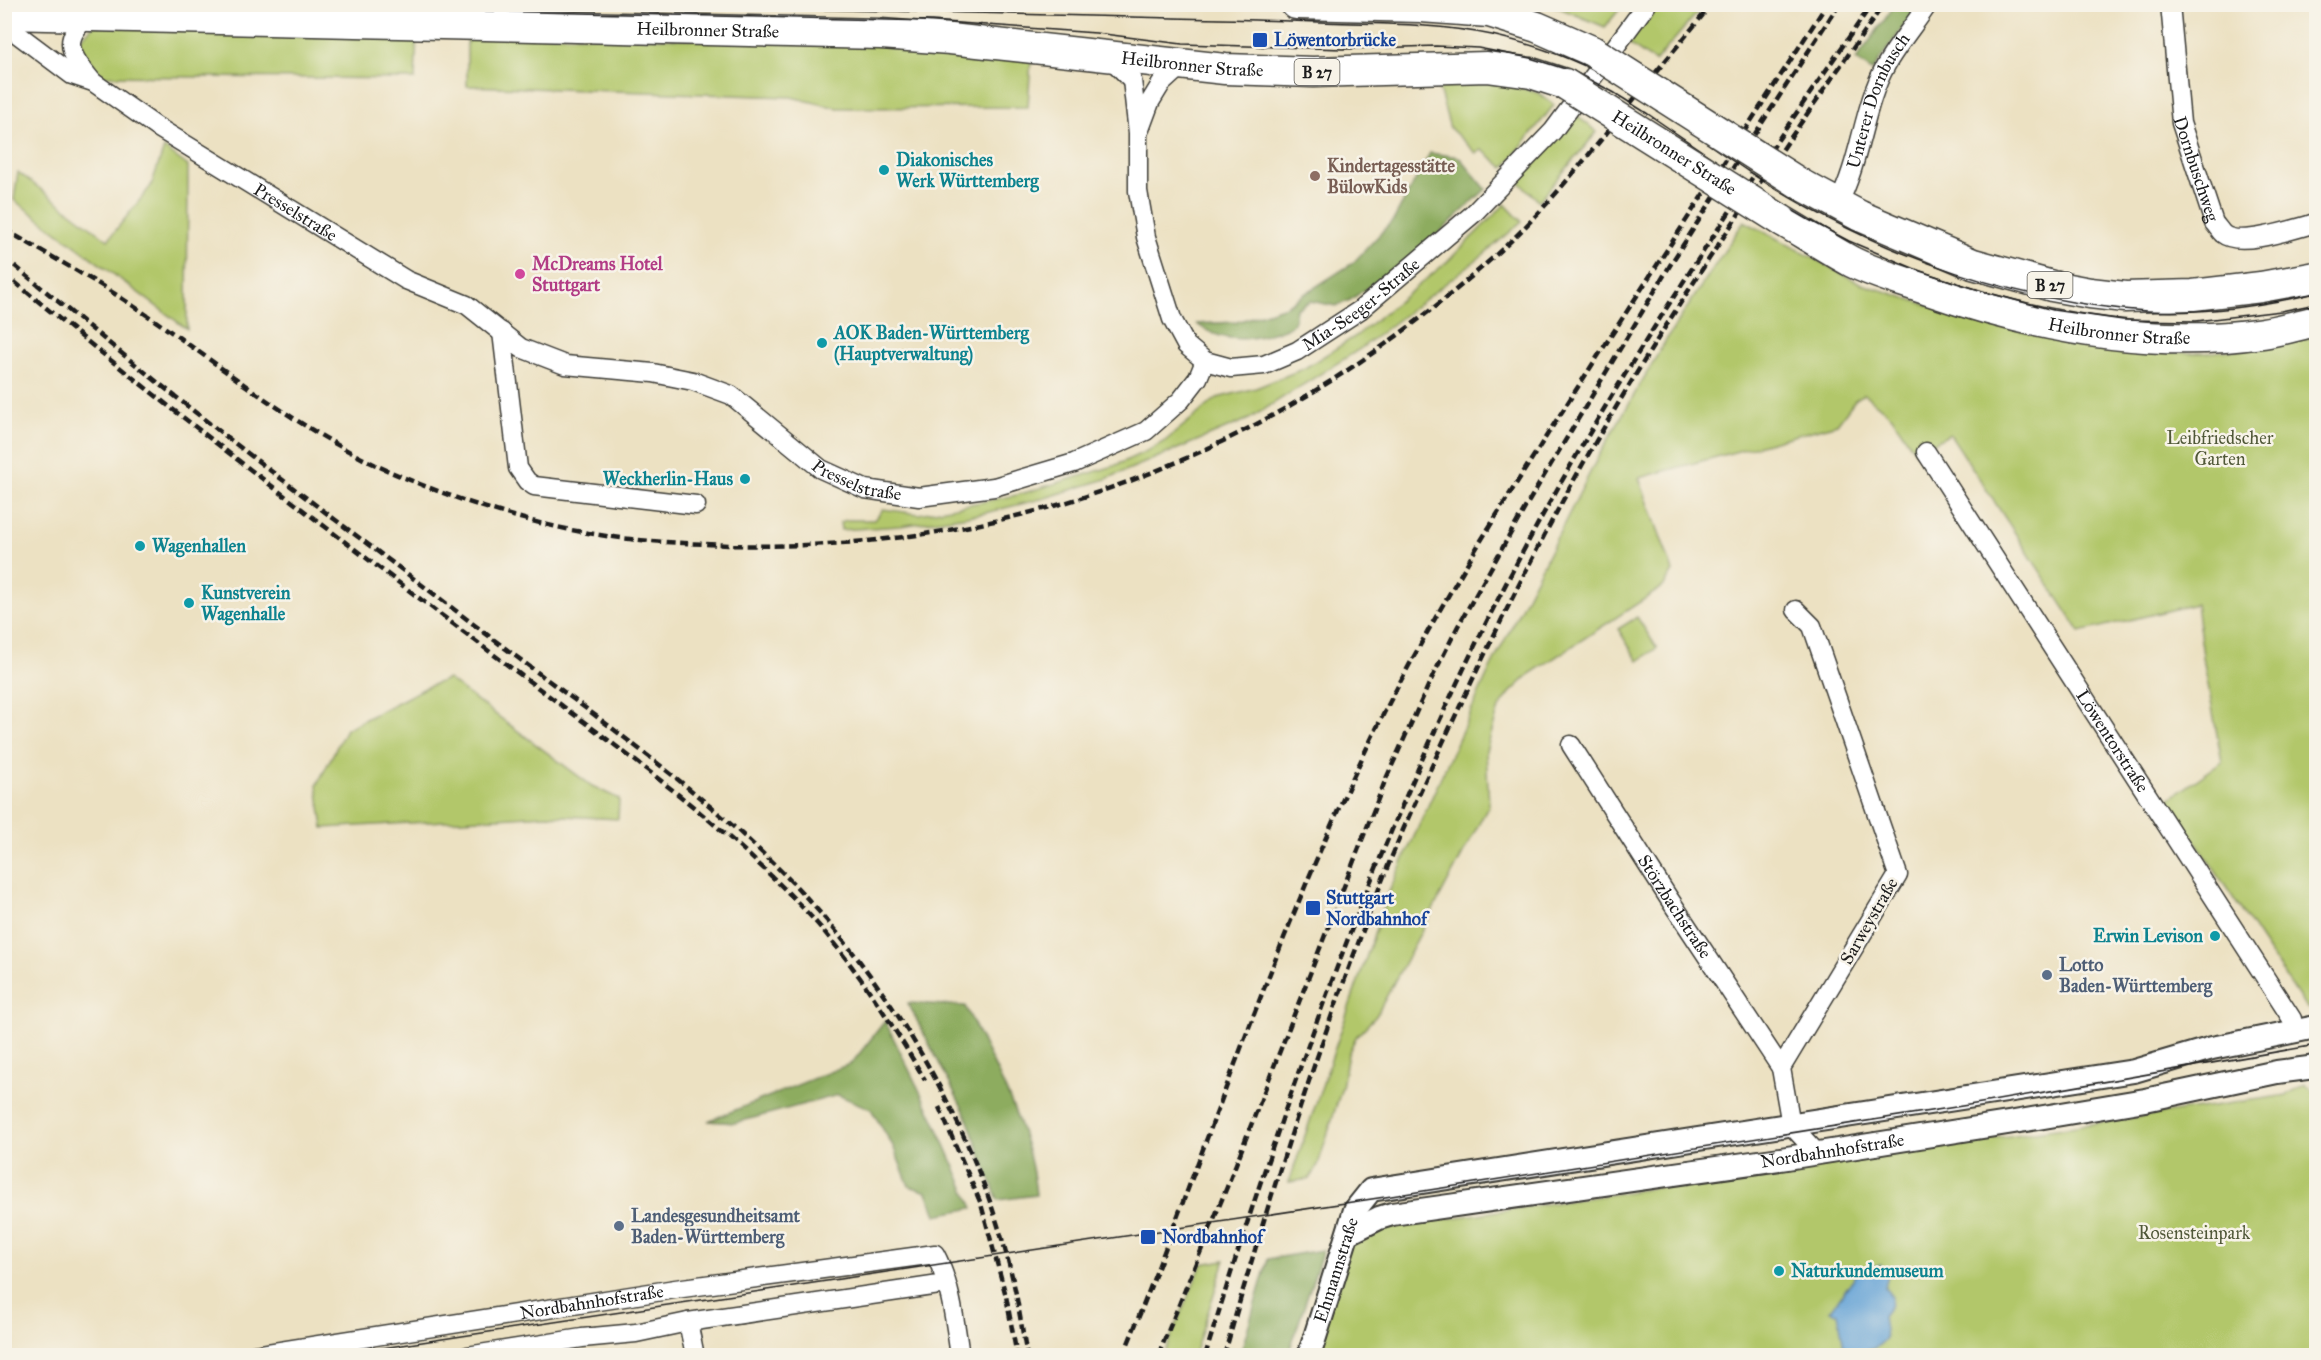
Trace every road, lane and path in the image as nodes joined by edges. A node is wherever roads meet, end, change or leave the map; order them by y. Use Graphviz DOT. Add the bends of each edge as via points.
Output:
graph roads {
  1 [pos="1296,4"];
  2 [pos="1647,4"];
  3 [pos="1928,4"];
  4 [pos="2170,4"];
  5 [pos="1490,8"];
  6 [pos="4,14"];
  7 [pos="89,16"];
  8 [pos="4,24"];
  9 [pos="1107,56"];
  10 [pos="1183,64"];
  11 [pos="93,82"];
  12 [pos="1138,133"];
  13 [pos="1838,204"];
  14 [pos="2316,224"];
  15 [pos="2316,277"];
  16 [pos="2316,321"];
  17 [pos="502,332"];
  18 [pos="1205,361"];
  19 [pos="1925,450"];
  20 [pos="696,505"];
  21 [pos="1796,610"];
  22 [pos="1571,745"];
  23 [pos="2316,1027"];
  24 [pos="2294,1031"];
  25 [pos="2316,1067"];
  26 [pos="1781,1068"];
  27 [pos="1791,1125"];
  28 [pos="1817,1153"];
  29 [pos="1371,1190"];
  30 [pos="1348,1233"];
  31 [pos="946,1284"];
  32 [pos="688,1322"];
  33 [pos="248,1356"];
  34 [pos="467,1356"];
  35 [pos="695,1356"];
  36 [pos="960,1356"];
  37 [pos="1310,1356"];
  1 -- 5 [label="main road, Heilbronner Straße / B 27"];
  2 -- 18 [label="street, Mia-Seeger-Straße" via="1553,131 1473,214 1360,310 1264,364 1231,368"];
  3 -- 13 [label="street, Unterer Dornbusch" via="1886,65"];
  4 -- 14 [label="street, Dornbuschweg" via="2181,123 2214,223 2224,235 2237,239"];
  5 -- 13 [label="main road, Heilbronner Straße / B 27, bridge" via="1592,51"];
  6 -- 7 [label="main road, Heilbronner Straße / B 27"];
  7 -- 9 [label="main road, Heilbronner Straße / B 27" via="881,34"];
  7 -- 11 [label="street, Presselstraße" via="76,26 70,41 75,60"];
  8 -- 11 [label="street, Presselstraße" via="72,75"];
  9 -- 10 [label="main road, Heilbronner Straße / B 27"];
  9 -- 12 [label="street" via="1131,80"];
  10 -- 12 [label="street" via="1161,84"];
  10 -- 16 [label="main road, Heilbronner Straße / B 27, bridge" via="1313,72 1487,67 1531,73 1565,84 1851,262 1957,300 2038,322 2146,338 2264,333"];
  11 -- 17 [label="street, Presselstraße" via="157,127 329,234 406,280 467,305"];
  12 -- 18 [label="street" via="1138,191 1158,278 1186,345"];
  13 -- 15 [label="main road, Heilbronner Straße / B 27" via="1972,264 2090,293 2125,297 2193,295"];
  17 -- 18 [label="street, Presselstraße" via="521,348 566,365 653,373 693,381 731,395 821,469 866,489 919,497 994,487 1074,463 1146,431 1181,400"];
  17 -- 20 [label="street" via="518,468 527,481 534,486"];
  19 -- 24 [label="street, Löwentorstraße" via="2292,1019"];
  21 -- 26 [label="street, Sarweystraße" via="1812,626 1898,875"];
  22 -- 26 [label="street, Störzbachstraße"];
  23 -- 24 [label="street, Nordbahnhofstraße"];
  24 -- 27 [label="street, Nordbahnhofstraße" via="2212,1048 2134,1071"];
  25 -- 28 [label="street, Nordbahnhofstraße" via="2134,1102"];
  26 -- 27 [label="street"];
  27 -- 28 [label="street"];
  27 -- 29 [label="street, Nordbahnhofstraße"];
  28 -- 30 [label="street, Nordbahnhofstraße" via="1392,1214"];
  29 -- 30 [label="street, Ehmannstraße" via="1355,1210"];
  30 -- 37 [label="street, Ehmannstraße"];
  31 -- 32 [label="street, Nordbahnhofstraße"];
  31 -- 33 [label="street, Nordbahnhofstraße" via="935,1254 664,1291"];
  31 -- 36 [label="street"];
  32 -- 34 [label="street, Nordbahnhofstraße" via="617,1336"];
  32 -- 35 [label="street"];
}
